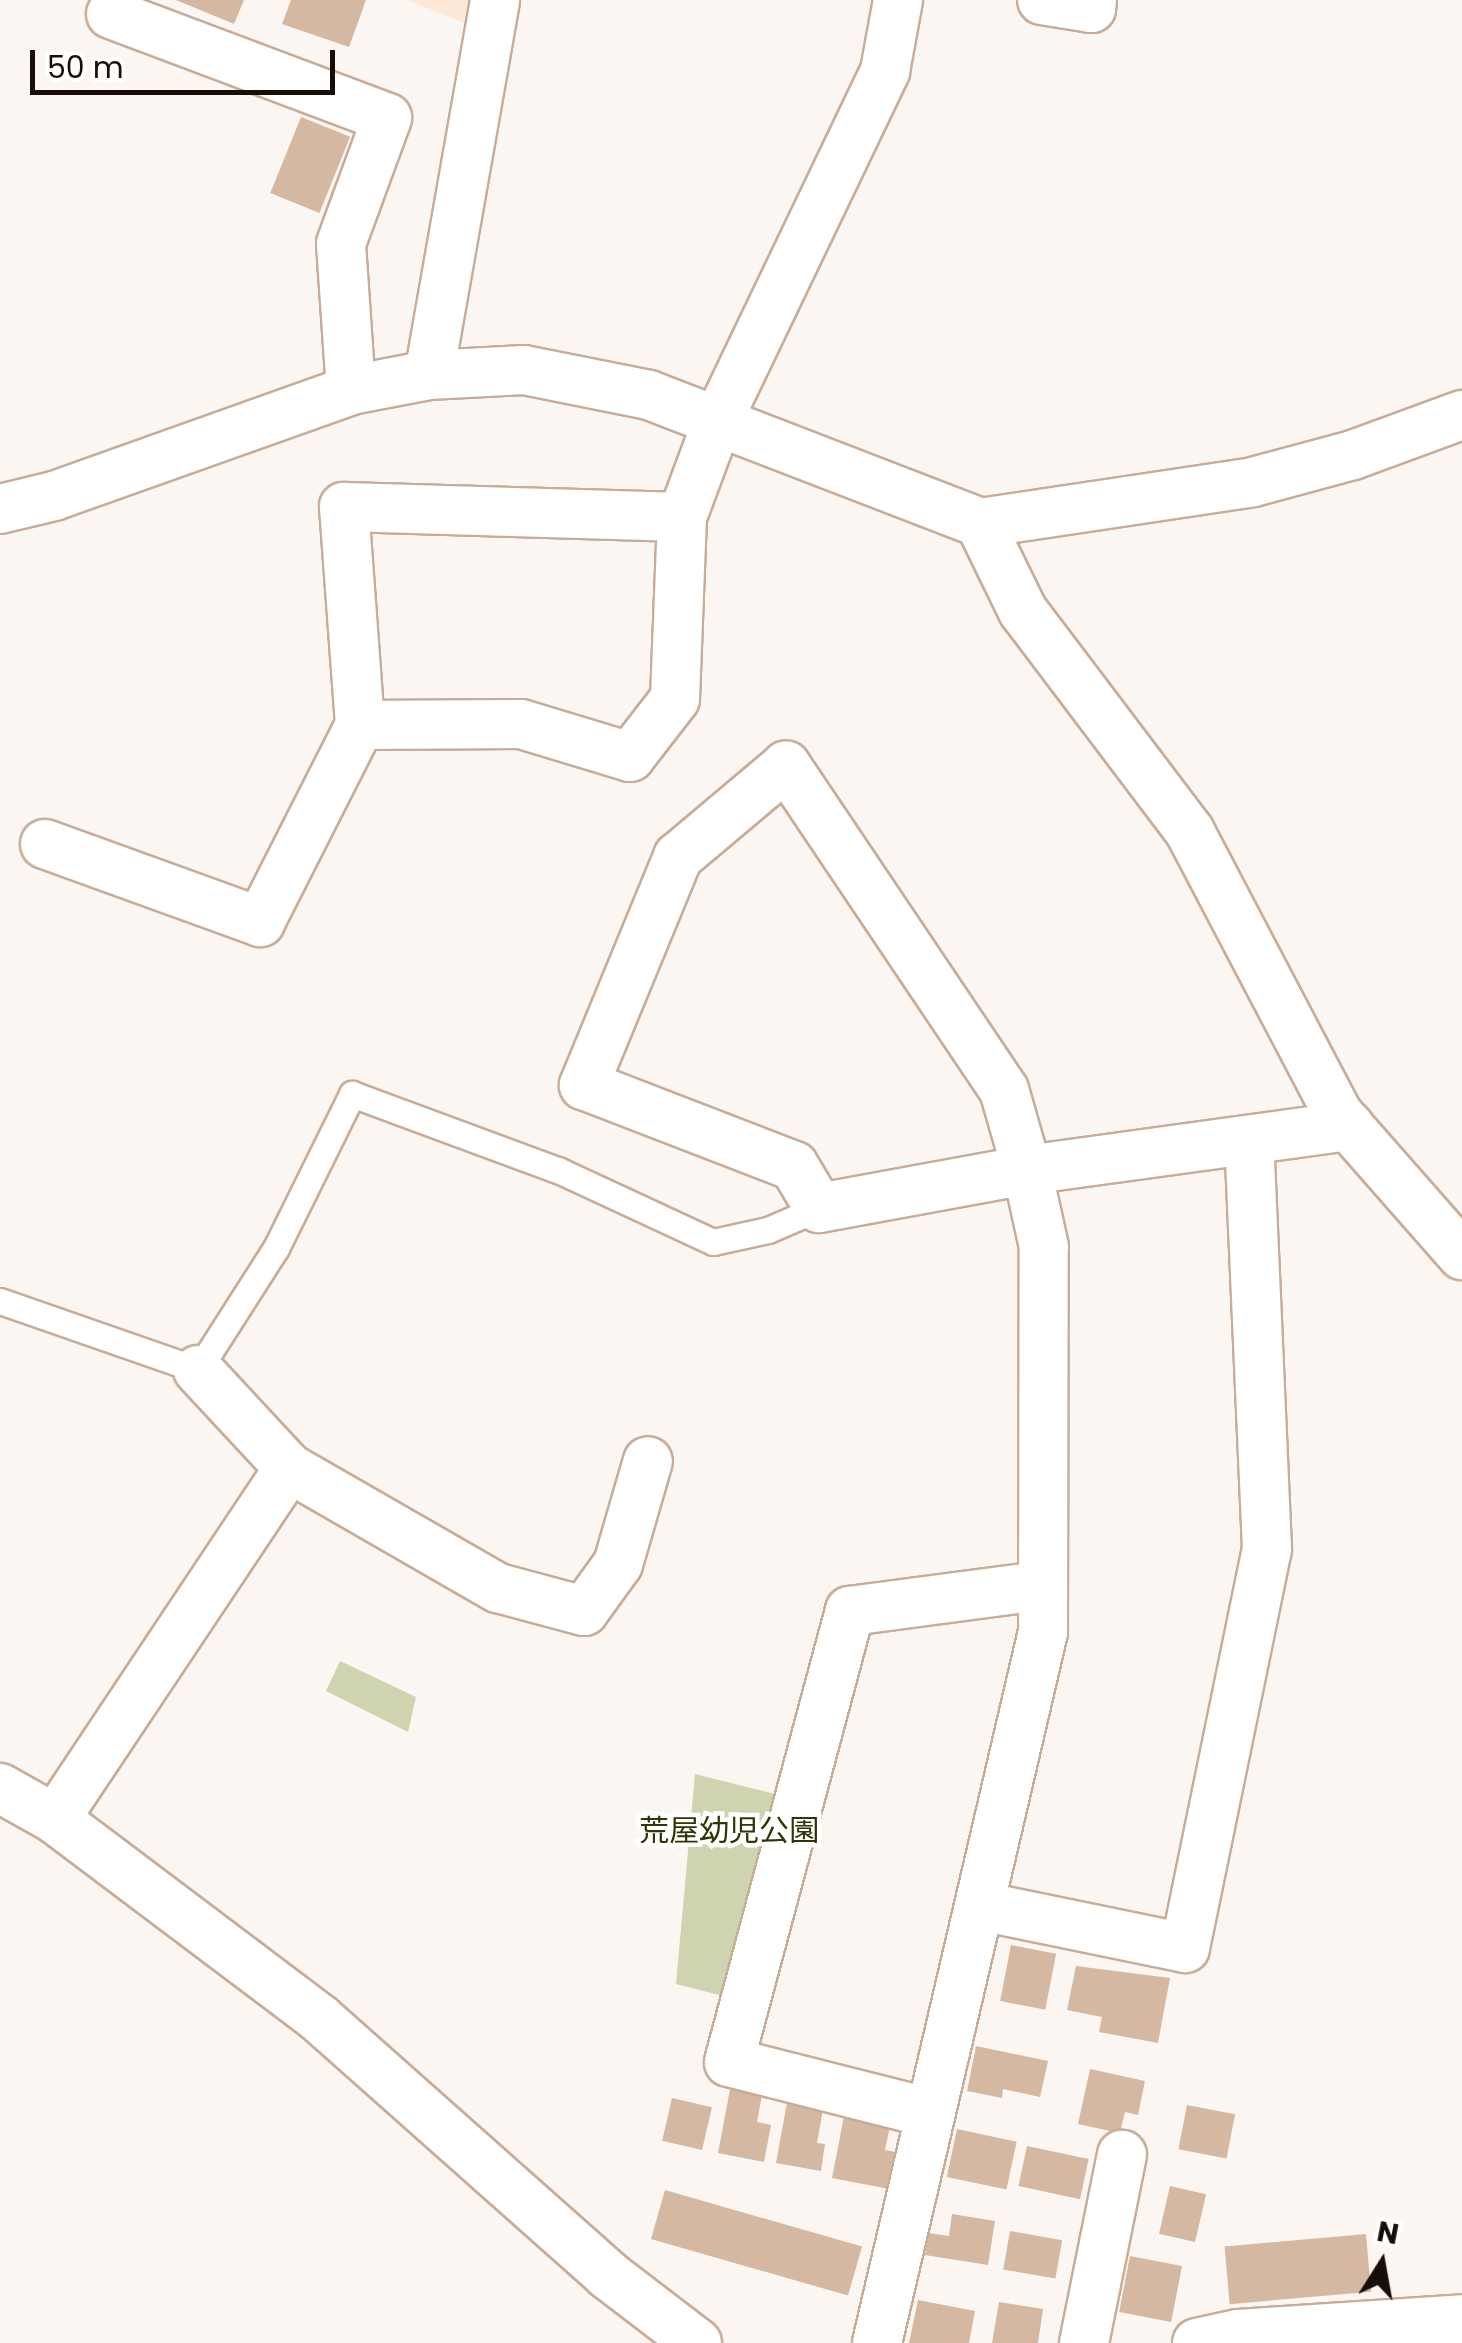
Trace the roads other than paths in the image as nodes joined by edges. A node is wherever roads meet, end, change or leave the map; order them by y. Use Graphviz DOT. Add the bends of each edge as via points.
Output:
graph roads {
  1 [pos="496,0"];
  2 [pos="898,0"];
  3 [pos="1042,0"];
  4 [pos="1092,0"];
  5 [pos="101,5"];
  6 [pos="429,376"];
  7 [pos="350,390"];
  8 [pos="1462,414"];
  9 [pos="718,420"];
  10 [pos="0,509"];
  11 [pos="682,517"];
  12 [pos="980,523"];
  13 [pos="360,725"];
  14 [pos="45,844"];
  15 [pos="1349,1126"];
  16 [pos="1250,1140"];
  17 [pos="1026,1170"];
  18 [pos="818,1208"];
  19 [pos="1462,1255"];
  20 [pos="0,1301"];
  21 [pos="198,1370"];
  22 [pos="648,1461"];
  23 [pos="288,1468"];
  24 [pos="1040,1586"];
  25 [pos="0,1788"];
  26 [pos="55,1818"];
  27 [pos="981,1906"];
  28 [pos="930,2113"];
  29 [pos="1122,2154"];
  30 [pos="1462,2319"];
  31 [pos="1223,2340"];
  32 [pos="697,2343"];
  33 [pos="877,2343"];
  34 [pos="1084,2343"];
  1 -- 6 [label="street"];
  2 -- 9 [label="street" via="885,70"];
  3 -- 4 [label="street" via="1091,8"];
  5 -- 7 [label="street" via="387,118 341,244"];
  6 -- 7 [label="street"];
  6 -- 9 [label="street" via="524,370 650,396"];
  7 -- 10 [label="street" via="54,496"];
  8 -- 12 [label="street" via="1253,482"];
  9 -- 11 [label="street"];
  9 -- 12 [label="street"];
  11 -- 13 [label="street" via="675,699 630,757 522,724"];
  11 -- 13 [label="street" via="344,507"];
  12 -- 15 [label="street" via="1023,611 1190,832"];
  13 -- 14 [label="street" via="260,922"];
  15 -- 16 [label="street"];
  15 -- 19 [label="street"];
  16 -- 17 [label="street"];
  16 -- 27 [label="street" via="1266,1549 1185,1948"];
  17 -- 18 [label="street"];
  17 -- 18 [label="street" via="1004,1090 786,766 678,857 584,1085 794,1166"];
  17 -- 24 [label="street" via="1044,1248"];
  18 -- 21 [label="lane" via="768,1230 712,1242 558,1170 352,1094 276,1248"];
  20 -- 21 [label="lane"];
  21 -- 23 [label="street"];
  22 -- 23 [label="street" via="618,1564 584,1611 498,1588"];
  23 -- 26 [label="street"];
  24 -- 27 [label="street" via="1043,1632"];
  24 -- 28 [label="street" via="850,1611 729,2062"];
  25 -- 26 [label="street"];
  26 -- 32 [label="street" via="320,2020 608,2275"];
  27 -- 28 [label="street"];
  28 -- 33 [label="street"];
  29 -- 34 [label="street"];
  30 -- 31 [label="street"];
}
